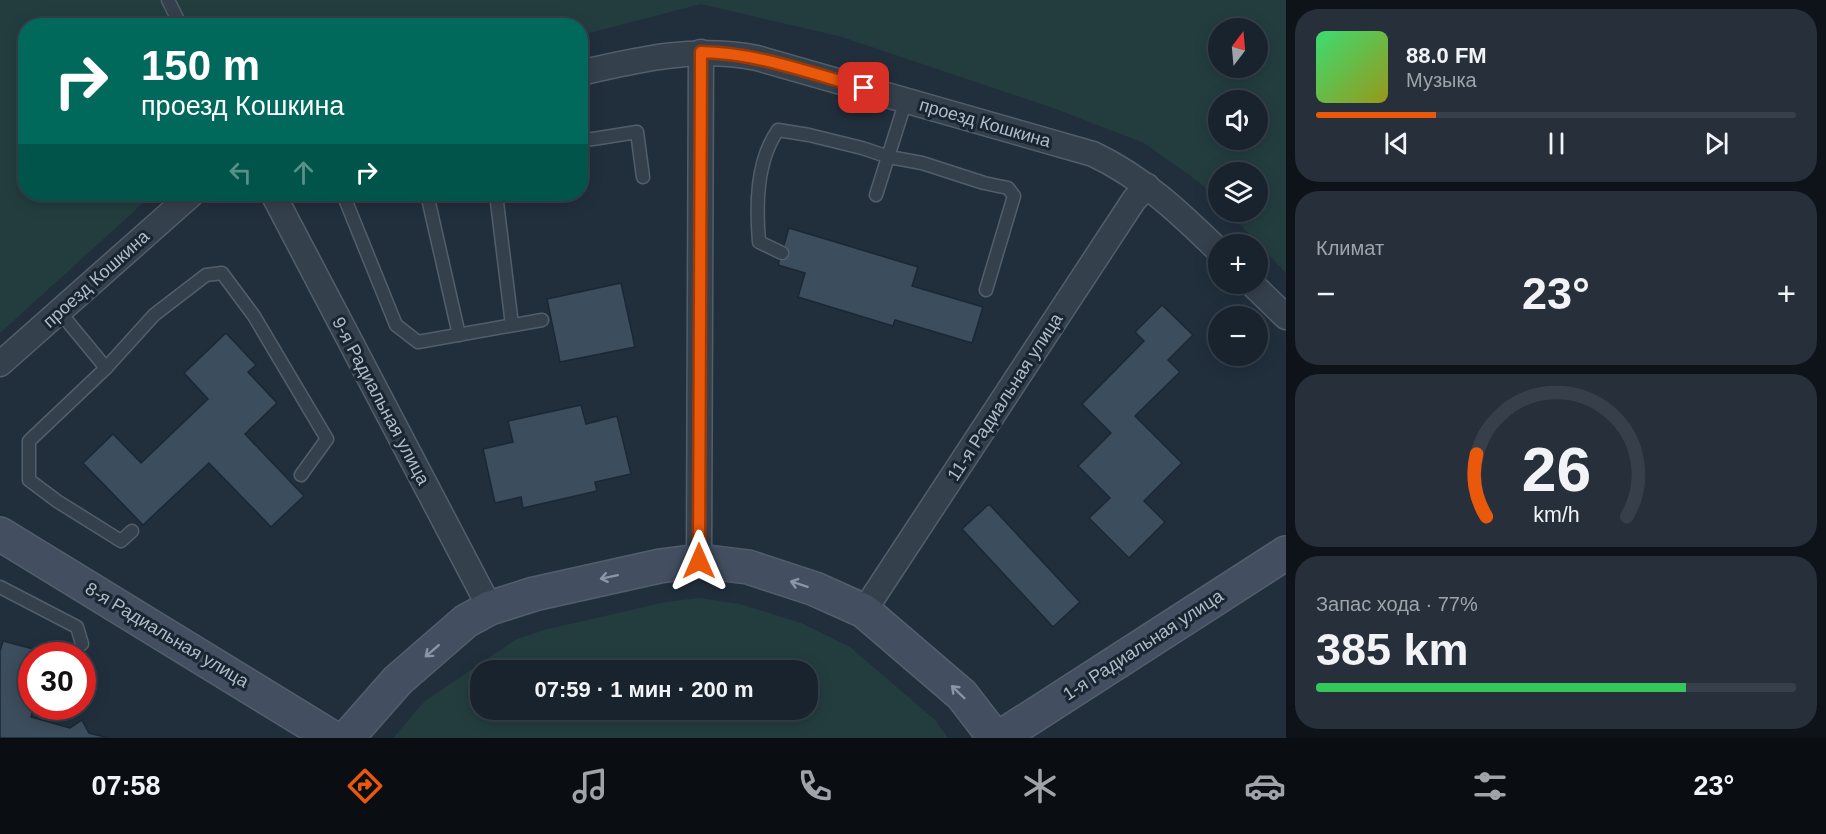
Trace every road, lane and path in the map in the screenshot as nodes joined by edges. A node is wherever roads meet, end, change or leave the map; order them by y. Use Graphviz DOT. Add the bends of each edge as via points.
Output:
graph roads {
  1 [pos="168,0"];
  2 [pos="177,18"];
  3 [pos="701,52"];
  4 [pos="588,70"];
  5 [pos="906,100"];
  6 [pos="588,140"];
  7 [pos="889,157"];
  8 [pos="643,177"];
  9 [pos="1147,186"];
  10 [pos="876,195"];
  11 [pos="184,201"];
  12 [pos="277,201"];
  13 [pos="346,201"];
  14 [pos="430,201"];
  15 [pos="497,201"];
  16 [pos="1208,241"];
  17 [pos="782,254"];
  18 [pos="986,290"];
  19 [pos="1262,294"];
  20 [pos="59,311"];
  21 [pos="1286,317"];
  22 [pos="542,320"];
  23 [pos="512,325"];
  24 [pos="459,335"];
  25 [pos="0,364"];
  26 [pos="106,368"];
  27 [pos="301,475"];
  28 [pos="132,531"];
  29 [pos="0,534"];
  30 [pos="1286,553"];
  31 [pos="699,561"];
  32 [pos="0,587"];
  33 [pos="490,608"];
  34 [pos="864,611"];
  35 [pos="81,642"];
  36 [pos="333,738"];
  37 [pos="347,738"];
  38 [pos="994,738"];
  39 [pos="999,738"];
  1 -- 2 [label="lane"];
  3 -- 4 [label="street, проезд Кошкина" via="657,56"];
  3 -- 5 [label="street, проезд Кошкина" via="757,58"];
  3 -- 31 [label="street"];
  5 -- 7 [label="lane"];
  5 -- 9 [label="street, проезд Кошкина" via="1093,154"];
  6 -- 8 [label="lane" via="637,132"];
  7 -- 10 [label="lane"];
  7 -- 17 [label="lane" via="778,130 769,143 757,211 759,242"];
  7 -- 18 [label="lane" via="1008,188 1014,196"];
  9 -- 16 [label="street, проезд Кошкина"];
  9 -- 34 [label="street, 11-я Радиальная улица" via="1134,200"];
  11 -- 20 [label="street, проезд Кошкина"];
  12 -- 33 [label="street, 9-я Радиальная улица"];
  13 -- 24 [label="lane" via="396,325 418,342"];
  14 -- 24 [label="lane"];
  15 -- 23 [label="lane"];
  19 -- 21 [label="street"];
  20 -- 25 [label="street, проезд Кошкина"];
  20 -- 26 [label="lane"];
  22 -- 23 [label="lane"];
  23 -- 24 [label="lane"];
  26 -- 27 [label="lane" via="154,315 206,275 222,273 254,316 327,438"];
  26 -- 28 [label="lane" via="29,441 28,480 122,541"];
  29 -- 36 [label="main road, 8-я Радиальная улица"];
  30 -- 39 [label="main road, 1-я Радиальная улица"];
  31 -- 33 [label="main road, one-way" via="534,594"];
  34 -- 31 [label="main road, one-way" via="815,589 748,567"];
  32 -- 35 [label="lane" via="77,627"];
  33 -- 37 [label="main road, one-way" via="466,621 398,680"];
  38 -- 34 [label="main road, one-way" via="962,695"];
}
